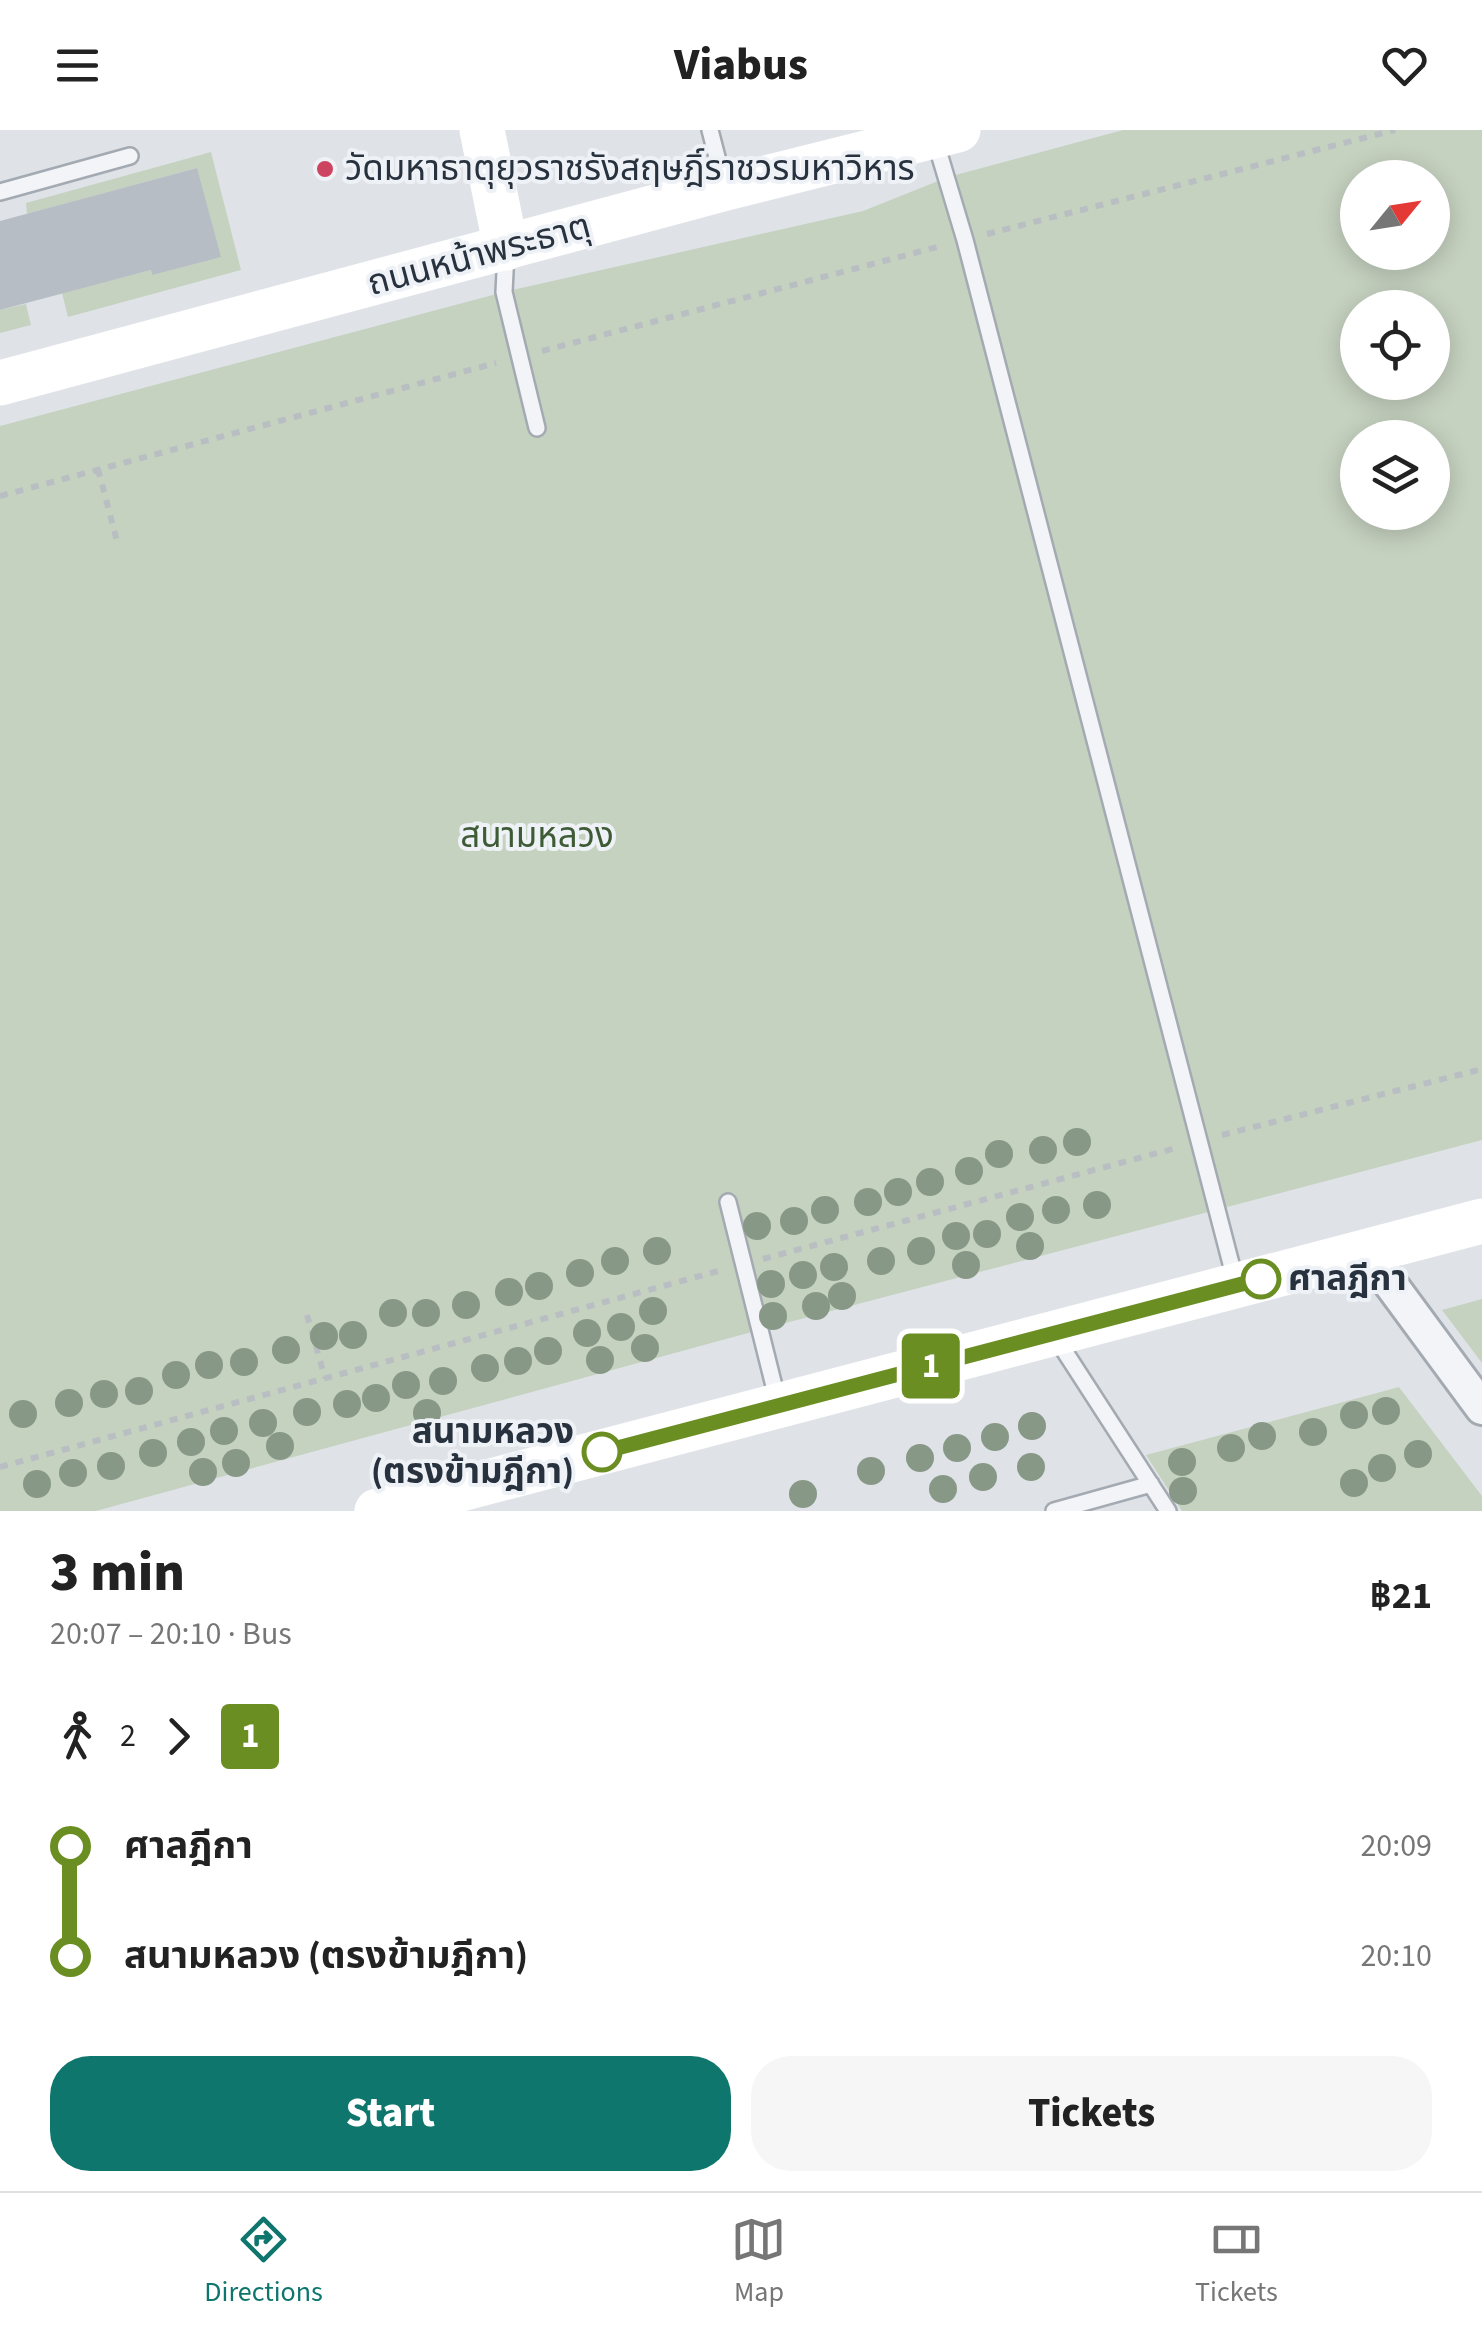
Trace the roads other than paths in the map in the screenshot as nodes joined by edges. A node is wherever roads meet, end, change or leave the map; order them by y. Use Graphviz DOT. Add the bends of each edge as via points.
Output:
graph roads {
  1 [pos="482,130"];
  2 [pos="710,130"];
  3 [pos="946,133"];
  4 [pos="130,156"];
  5 [pos="726,188"];
  6 [pos="0,192"];
  7 [pos="506,248"];
  8 [pos="0,382"];
  9 [pos="537,428"];
  10 [pos="728,1202"];
  11 [pos="1482,1221"];
  12 [pos="1366,1252"];
  13 [pos="1237,1286"];
  14 [pos="1054,1334"];
  15 [pos="779,1406"];
  16 [pos="1482,1408"];
  17 [pos="1151,1484"];
  18 [pos="377,1511"];
  19 [pos="1054,1511"];
  20 [pos="1168,1511"];
  1 -- 7 [label="main road"];
  2 -- 5 [label="lane"];
  3 -- 5 [label="main road, ถนนหน้าพระธาตุ"];
  3 -- 13 [label="lane" via="974,275"];
  4 -- 6 [label="lane"];
  5 -- 7 [label="main road, ถนนหน้าพระธาตุ"];
  7 -- 8 [label="main road, ถนนหน้าพระธาตุ"];
  7 -- 9 [label="lane" via="504,292"];
  10 -- 15 [label="lane"];
  11 -- 12 [label="main road"];
  12 -- 13 [label="main road"];
  12 -- 16 [label="street"];
  13 -- 14 [label="main road"];
  14 -- 15 [label="main road"];
  14 -- 17 [label="lane"];
  15 -- 18 [label="main road" via="462,1494"];
  17 -- 19 [label="lane"];
  17 -- 20 [label="lane"];
}
